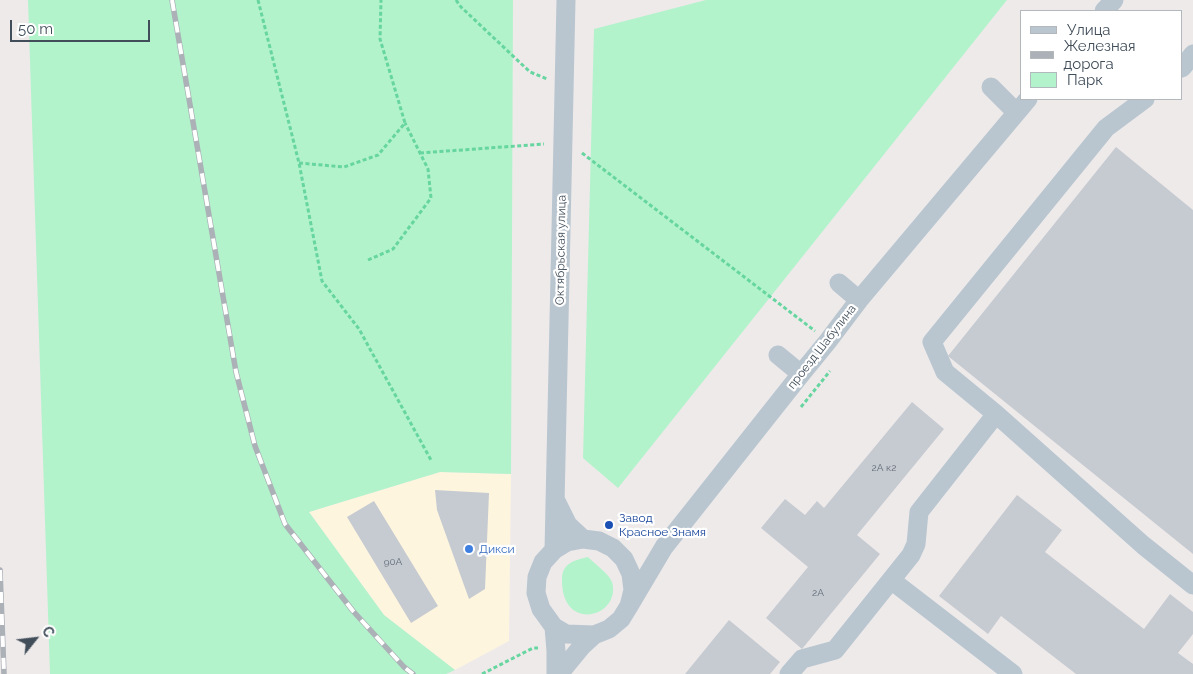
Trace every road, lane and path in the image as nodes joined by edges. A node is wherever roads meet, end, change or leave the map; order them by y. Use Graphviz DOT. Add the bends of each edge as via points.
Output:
graph roads {
  1 [pos="258,0"];
  2 [pos="381,0"];
  3 [pos="456,0"];
  4 [pos="566,0"];
  5 [pos="1114,0"];
  6 [pos="1105,10"];
  7 [pos="1193,54"];
  8 [pos="1183,67"];
  9 [pos="564,85"];
  10 [pos="991,87"];
  11 [pos="1144,100"];
  12 [pos="1022,106"];
  13 [pos="405,123"];
  14 [pos="563,141"];
  15 [pos="420,153"];
  16 [pos="299,164"];
  17 [pos="368,260"];
  18 [pos="839,283"];
  19 [pos="859,300"];
  20 [pos="828,341"];
  21 [pos="778,355"];
  22 [pos="801,374"];
  23 [pos="996,414"];
  24 [pos="431,460"];
  25 [pos="555,500"];
  26 [pos="583,539"];
  27 [pos="664,547"];
  28 [pos="554,550"];
  29 [pos="624,559"];
  30 [pos="891,580"];
  31 [pos="1193,585"];
  32 [pos="629,606"];
  33 [pos="554,626"];
  34 [pos="594,635"];
  35 [pos="557,674"];
  36 [pos="789,674"];
  37 [pos="1013,674"];
  1 -- 16 [label="path"];
  2 -- 13 [label="path" via="380,39"];
  3 -- 9 [label="path" via="530,72"];
  4 -- 9 [label="street, Октябрьская улица"];
  5 -- 6 [label="street"];
  7 -- 8 [label="street"];
  9 -- 14 [label="street, Октябрьская улица"];
  10 -- 12 [label="street"];
  11 -- 23 [label="street" via="1106,128 932,342 945,372"];
  12 -- 19 [label="street, проезд Шабулина"];
  13 -- 15 [label="path"];
  13 -- 16 [label="path" via="378,155 344,167"];
  14 -- 15 [label="path"];
  14 -- 20 [label="path"];
  14 -- 25 [label="street, Октябрьская улица"];
  15 -- 17 [label="path" via="428,169 431,198 393,249"];
  16 -- 24 [label="path" via="322,281 358,329"];
  18 -- 19 [label="street"];
  19 -- 20 [label="street, проезд Шабулина"];
  20 -- 22 [label="street, проезд Шабулина"];
  21 -- 22 [label="street"];
  22 -- 27 [label="street, проезд Шабулина"];
  23 -- 30 [label="street" via="920,512 916,544"];
  23 -- 31 [label="street" via="1143,545"];
  25 -- 26 [label="street, Октябрьская улица" via="568,525"];
  25 -- 28 [label="street, Октябрьская улица"];
  26 -- 28 [label="street" via="568,542"];
  26 -- 29 [label="street" via="613,548"];
  27 -- 29 [label="street" via="656,557"];
  27 -- 32 [label="street, проезд Шабулина"];
  28 -- 33 [label="street" via="543,562 537,577 536,593 541,609"];
  29 -- 32 [label="street" via="631,574 633,590"];
  30 -- 36 [label="street" via="835,650 802,659"];
  30 -- 37 [label="street"];
  32 -- 34 [label="street, проезд Шабулина" via="609,629"];
  33 -- 34 [label="street" via="566,634"];
  33 -- 35 [label="street"];
  34 -- 35 [label="street, проезд Шабулина"];
}
